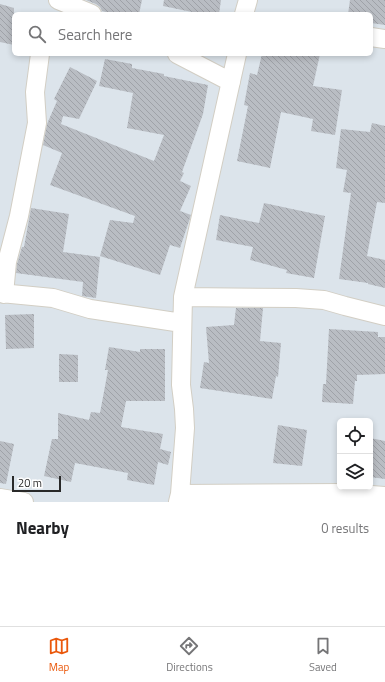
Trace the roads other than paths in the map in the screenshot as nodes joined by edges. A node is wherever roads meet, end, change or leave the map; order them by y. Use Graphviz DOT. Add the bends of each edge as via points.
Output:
graph roads {
  1 [pos="58,0"];
  2 [pos="248,0"];
  3 [pos="53,12"];
  4 [pos="87,12"];
  5 [pos="245,12"];
  6 [pos="373,37"];
  7 [pos="385,39"];
  8 [pos="40,56"];
  9 [pos="181,56"];
  10 [pos="237,56"];
  11 [pos="231,82"];
  12 [pos="2,293"];
  13 [pos="183,297"];
  14 [pos="385,316"];
  15 [pos="182,323"];
  16 [pos="385,496"];
  17 [pos="0,498"];
  18 [pos="179,498"];
  19 [pos="24,502"];
  1 -- 3 [label="street"];
  1 -- 4 [label="street"];
  2 -- 5 [label="street"];
  6 -- 7 [label="street"];
  8 -- 12 [label="street" via="35,92 37,123"];
  9 -- 11 [label="street"];
  10 -- 11 [label="street"];
  11 -- 13 [label="street"];
  12 -- 15 [label="street" via="53,298 90,309"];
  13 -- 14 [label="street" via="324,300"];
  13 -- 15 [label="street"];
  15 -- 18 [label="street" via="181,385 186,428"];
  16 -- 18 [label="street" via="345,493"];
  17 -- 19 [label="street"];
}
